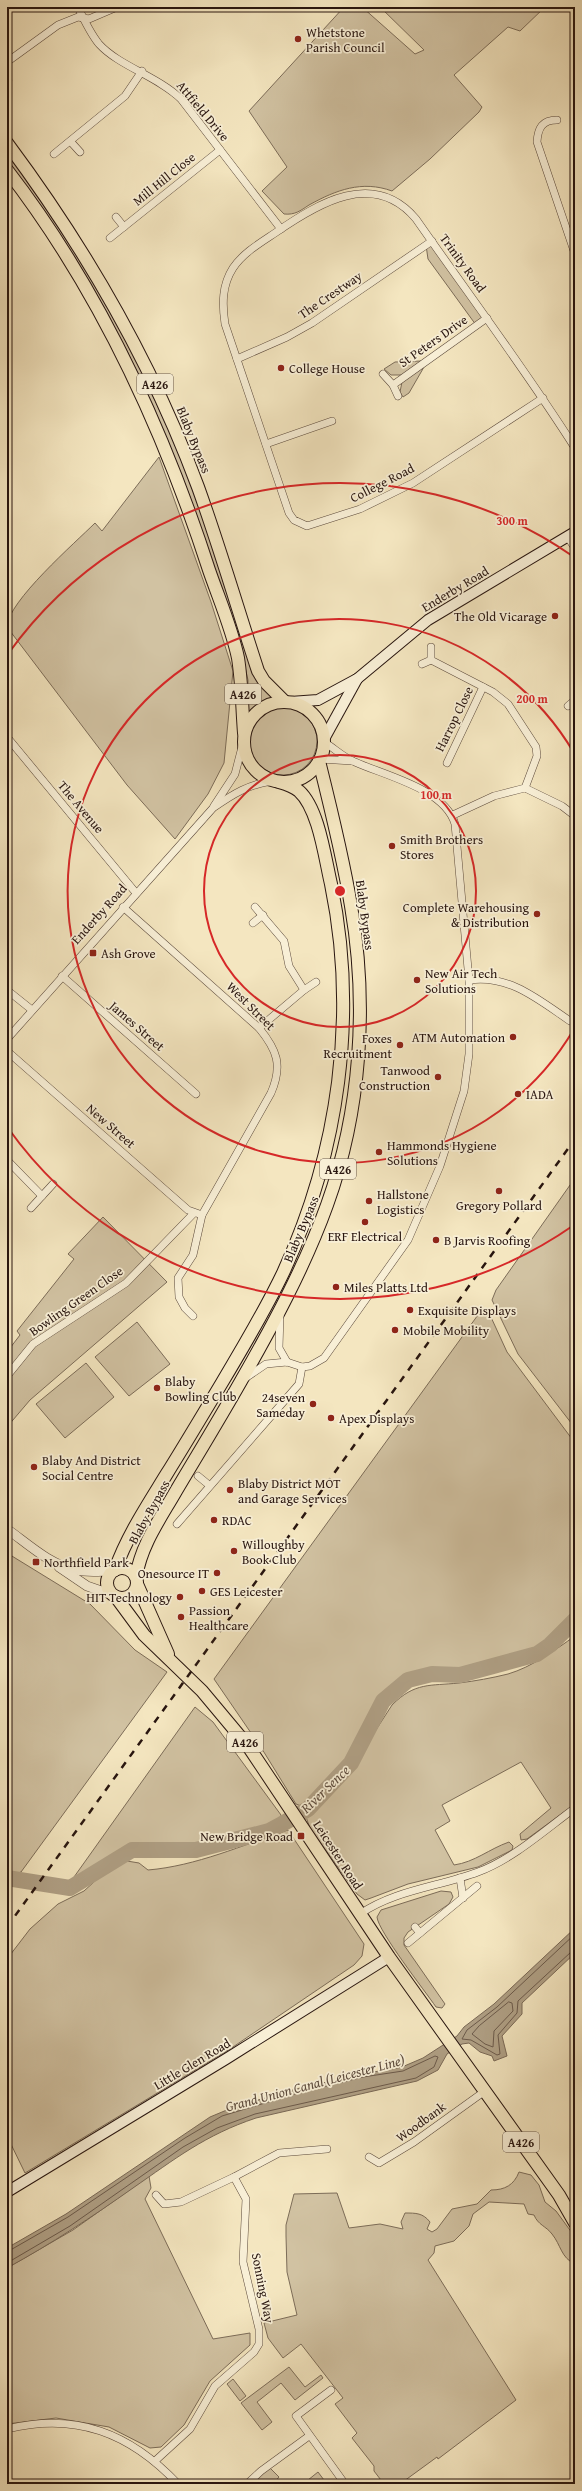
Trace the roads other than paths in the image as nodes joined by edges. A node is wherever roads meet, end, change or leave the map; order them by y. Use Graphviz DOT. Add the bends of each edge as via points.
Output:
graph roads {
  1 [pos="78,7"];
  2 [pos="117,7"];
  3 [pos="83,18"];
  4 [pos="7,62"];
  5 [pos="142,71"];
  6 [pos="557,120"];
  7 [pos="71,142"];
  8 [pos="7,143"];
  9 [pos="220,150"];
  10 [pos="80,152"];
  11 [pos="54,154"];
  12 [pos="7,170"];
  13 [pos="116,217"];
  14 [pos="124,227"];
  15 [pos="281,229"];
  16 [pos="110,238"];
  17 [pos="432,241"];
  18 [pos="575,254"];
  19 [pos="487,318"];
  20 [pos="237,359"];
  21 [pos="383,374"];
  22 [pos="393,385"];
  23 [pos="398,396"];
  24 [pos="543,398"];
  25 [pos="332,421"];
  26 [pos="266,444"];
  27 [pos="575,448"];
  28 [pos="571,534"];
  29 [pos="575,548"];
  30 [pos="431,647"];
  31 [pos="431,660"];
  32 [pos="422,664"];
  33 [pos="357,679"];
  34 [pos="483,687"];
  35 [pos="575,700"];
  36 [pos="287,702"];
  37 [pos="568,706"];
  38 [pos="7,737"];
  39 [pos="244,738"];
  40 [pos="324,740"];
  41 [pos="320,760"];
  42 [pos="352,761"];
  43 [pos="447,762"];
  44 [pos="276,781"];
  45 [pos="525,788"];
  46 [pos="213,808"];
  47 [pos="453,815"];
  48 [pos="575,816"];
  49 [pos="136,892"];
  50 [pos="123,907"];
  51 [pos="255,907"];
  52 [pos="263,915"];
  53 [pos="254,922"];
  54 [pos="62,976"];
  55 [pos="468,980"];
  56 [pos="316,982"];
  57 [pos="7,990"];
  58 [pos="304,990"];
  59 [pos="32,1010"];
  60 [pos="570,1022"];
  61 [pos="259,1028"];
  62 [pos="7,1039"];
  63 [pos="7,1050"];
  64 [pos="196,1094"];
  65 [pos="7,1160"];
  66 [pos="54,1184"];
  67 [pos="42,1196"];
  68 [pos="31,1208"];
  69 [pos="198,1214"];
  70 [pos="280,1310"];
  71 [pos="193,1316"];
  72 [pos="287,1362"];
  73 [pos="302,1367"];
  74 [pos="7,1376"];
  75 [pos="241,1382"];
  76 [pos="198,1476"];
  77 [pos="209,1485"];
  78 [pos="177,1524"];
  79 [pos="7,1529"];
  80 [pos="52,1561"];
  81 [pos="114,1570"];
  82 [pos="136,1581"];
  83 [pos="114,1596"];
  84 [pos="174,1663"];
  85 [pos="575,1808"];
  86 [pos="460,1878"];
  87 [pos="478,1886"];
  88 [pos="463,1898"];
  89 [pos="360,1914"];
  90 [pos="415,1927"];
  91 [pos="420,1933"];
  92 [pos="408,1943"];
  93 [pos="389,1957"];
  94 [pos="485,2091"];
  95 [pos="327,2149"];
  96 [pos="369,2157"];
  97 [pos="234,2177"];
  98 [pos="7,2192"];
  99 [pos="156,2195"];
  100 [pos="575,2223"];
  101 [pos="331,2390"];
  102 [pos="7,2429"];
  103 [pos="309,2436"];
  104 [pos="155,2461"];
  105 [pos="178,2484"];
  106 [pos="247,2484"];
  107 [pos="345,2484"];
  1 -- 3 [label="street, Attfield Drive"];
  2 -- 3 [label="street" via="89,19"];
  3 -- 4 [label="street" via="78,17 58,25"];
  3 -- 5 [label="street, Attfield Drive" via="100,46"];
  5 -- 7 [label="street" via="125,96"];
  5 -- 9 [label="street, Attfield Drive" via="168,86 181,99"];
  6 -- 18 [label="street" via="549,120 538,128 537,142"];
  7 -- 10 [label="street"];
  7 -- 11 [label="street"];
  8 -- 36 [label="main road, Blaby Bypass / A426" via="42,190 88,261 148,370 198,487 258,671"];
  9 -- 14 [label="street, Mill Hill Close"];
  9 -- 15 [label="street, Attfield Drive"];
  12 -- 39 [label="main road, A426" via="60,247 95,306 134,380 166,450 238,656"];
  13 -- 14 [label="street"];
  14 -- 16 [label="street, Mill Hill Close"];
  15 -- 17 [label="street, Trinity Road" via="326,203 352,194 378,194 400,204 416,219"];
  15 -- 20 [label="street, College Road" via="244,256 233,268 226,283 223,310"];
  17 -- 19 [label="street, Trinity Road"];
  17 -- 20 [label="street, The Crestway" via="312,323"];
  19 -- 22 [label="street, St Peters Drive"];
  19 -- 24 [label="street, Trinity Road"];
  20 -- 26 [label="street, College Road"];
  21 -- 22 [label="street, St Peters Drive"];
  22 -- 23 [label="street, St Peters Drive"];
  24 -- 26 [label="street, College Road" via="397,492 315,525 301,524 289,513"];
  24 -- 27 [label="street, Trinity Road"];
  25 -- 26 [label="street"];
  28 -- 29 [label="street"];
  28 -- 33 [label="main road, Enderby Road" via="428,620"];
  30 -- 31 [label="street"];
  31 -- 32 [label="street"];
  31 -- 34 [label="street"];
  33 -- 36 [label="main road" via="318,700"];
  33 -- 40 [label="main road"];
  34 -- 43 [label="street, Harrop Close"];
  34 -- 45 [label="street" via="508,704 536,747 537,756"];
  35 -- 37 [label="street"];
  36 -- 39 [label="main road" via="269,704 256,712 248,722"];
  36 -- 40 [label="main road" via="304,706 314,715 321,727"];
  38 -- 49 [label="street, The Avenue"];
  39 -- 44 [label="main road" via="246,757 253,768 261,776"];
  39 -- 46 [label="street, Enderby Road" via="235,774"];
  40 -- 41 [label="main road"];
  40 -- 42 [label="street"];
  41 -- 42 [label="street"];
  41 -- 44 [label="main road" via="312,770 299,779"];
  41 -- 70 [label="main road, Blaby Bypass / A426" via="352,914 359,995 358,1058 346,1136 328,1203"];
  42 -- 47 [label="street" via="413,786 442,802"];
  44 -- 46 [label="street, Enderby Road" via="258,783 238,790"];
  44 -- 81 [label="main road, Blaby Bypass / A426" via="298,790 309,804 322,840 336,912 342,959 343,1010 340,1063 328,1141 313,1196 282,1274 239,1355 145,1509"];
  45 -- 47 [label="street" via="494,796"];
  45 -- 48 [label="street" via="562,806"];
  46 -- 49 [label="street, Enderby Road"];
  47 -- 55 [label="street" via="456,824"];
  49 -- 50 [label="street, Enderby Road"];
  50 -- 54 [label="street, Enderby Road"];
  50 -- 61 [label="street, West Street"];
  51 -- 52 [label="street"];
  52 -- 53 [label="street"];
  52 -- 58 [label="street" via="284,941 289,966"];
  54 -- 59 [label="street, Enderby Road"];
  54 -- 64 [label="street, James Street"];
  55 -- 60 [label="street" via="493,980 513,985"];
  55 -- 73 [label="street" via="469,1054 464,1091 440,1166 408,1240 324,1358 310,1366"];
  56 -- 58 [label="street"];
  57 -- 59 [label="street"];
  58 -- 61 [label="street"];
  59 -- 62 [label="street, Enderby Road"];
  61 -- 69 [label="street, West Street" via="272,1044 277,1059 274,1084"];
  63 -- 69 [label="street, New Street" via="188,1210"];
  65 -- 67 [label="street"];
  66 -- 67 [label="street"];
  67 -- 68 [label="street"];
  69 -- 71 [label="street" via="193,1255 178,1278 179,1297"];
  69 -- 74 [label="street, Bowling Green Close" via="126,1283 33,1344"];
  70 -- 72 [label="street" via="279,1348"];
  70 -- 75 [label="main road, Blaby Bypass / A426"];
  72 -- 73 [label="street"];
  72 -- 75 [label="street" via="266,1364"];
  73 -- 77 [label="street" via="299,1384"];
  75 -- 82 [label="main road, Blaby Bypass / A426" via="146,1543 139,1559"];
  76 -- 77 [label="street"];
  77 -- 78 [label="street"];
  79 -- 80 [label="street, Leicester Road"];
  80 -- 81 [label="street, Leicester Road" via="78,1570"];
  80 -- 83 [label="street, Leicester Road" via="77,1580"];
  81 -- 82 [label="main road" via="124,1568"];
  81 -- 83 [label="main road" via="107,1583"];
  82 -- 83 [label="main road" via="129,1596"];
  82 -- 84 [label="main road, Leicester Road / A426" via="156,1631"];
  83 -- 84 [label="main road, Leicester Road / A426" via="141,1631"];
  84 -- 89 [label="main road, Leicester Road / A426" via="248,1746"];
  85 -- 86 [label="street" via="496,1863"];
  86 -- 88 [label="street"];
  86 -- 89 [label="street" via="380,1901"];
  87 -- 88 [label="street"];
  88 -- 91 [label="street"];
  89 -- 93 [label="main road, Leicester Road / A426"];
  90 -- 91 [label="street"];
  91 -- 92 [label="street"];
  93 -- 94 [label="main road, Leicester Road / A426"];
  93 -- 98 [label="main road, Little Glen Road"];
  94 -- 96 [label="street, Woodbank" via="395,2154 379,2163"];
  94 -- 100 [label="main road, A426"];
  95 -- 97 [label="street" via="279,2153"];
  97 -- 99 [label="street" via="181,2202 164,2204"];
  97 -- 104 [label="street, Sonning Way" via="246,2199 243,2262 259,2329 259,2344 254,2352 215,2386 190,2429"];
  101 -- 103 [label="street" via="296,2416"];
  102 -- 104 [label="street" via="47,2422 92,2428 124,2440"];
  103 -- 106 [label="street" via="260,2471"];
  103 -- 107 [label="street"];
  104 -- 105 [label="street"];
}
